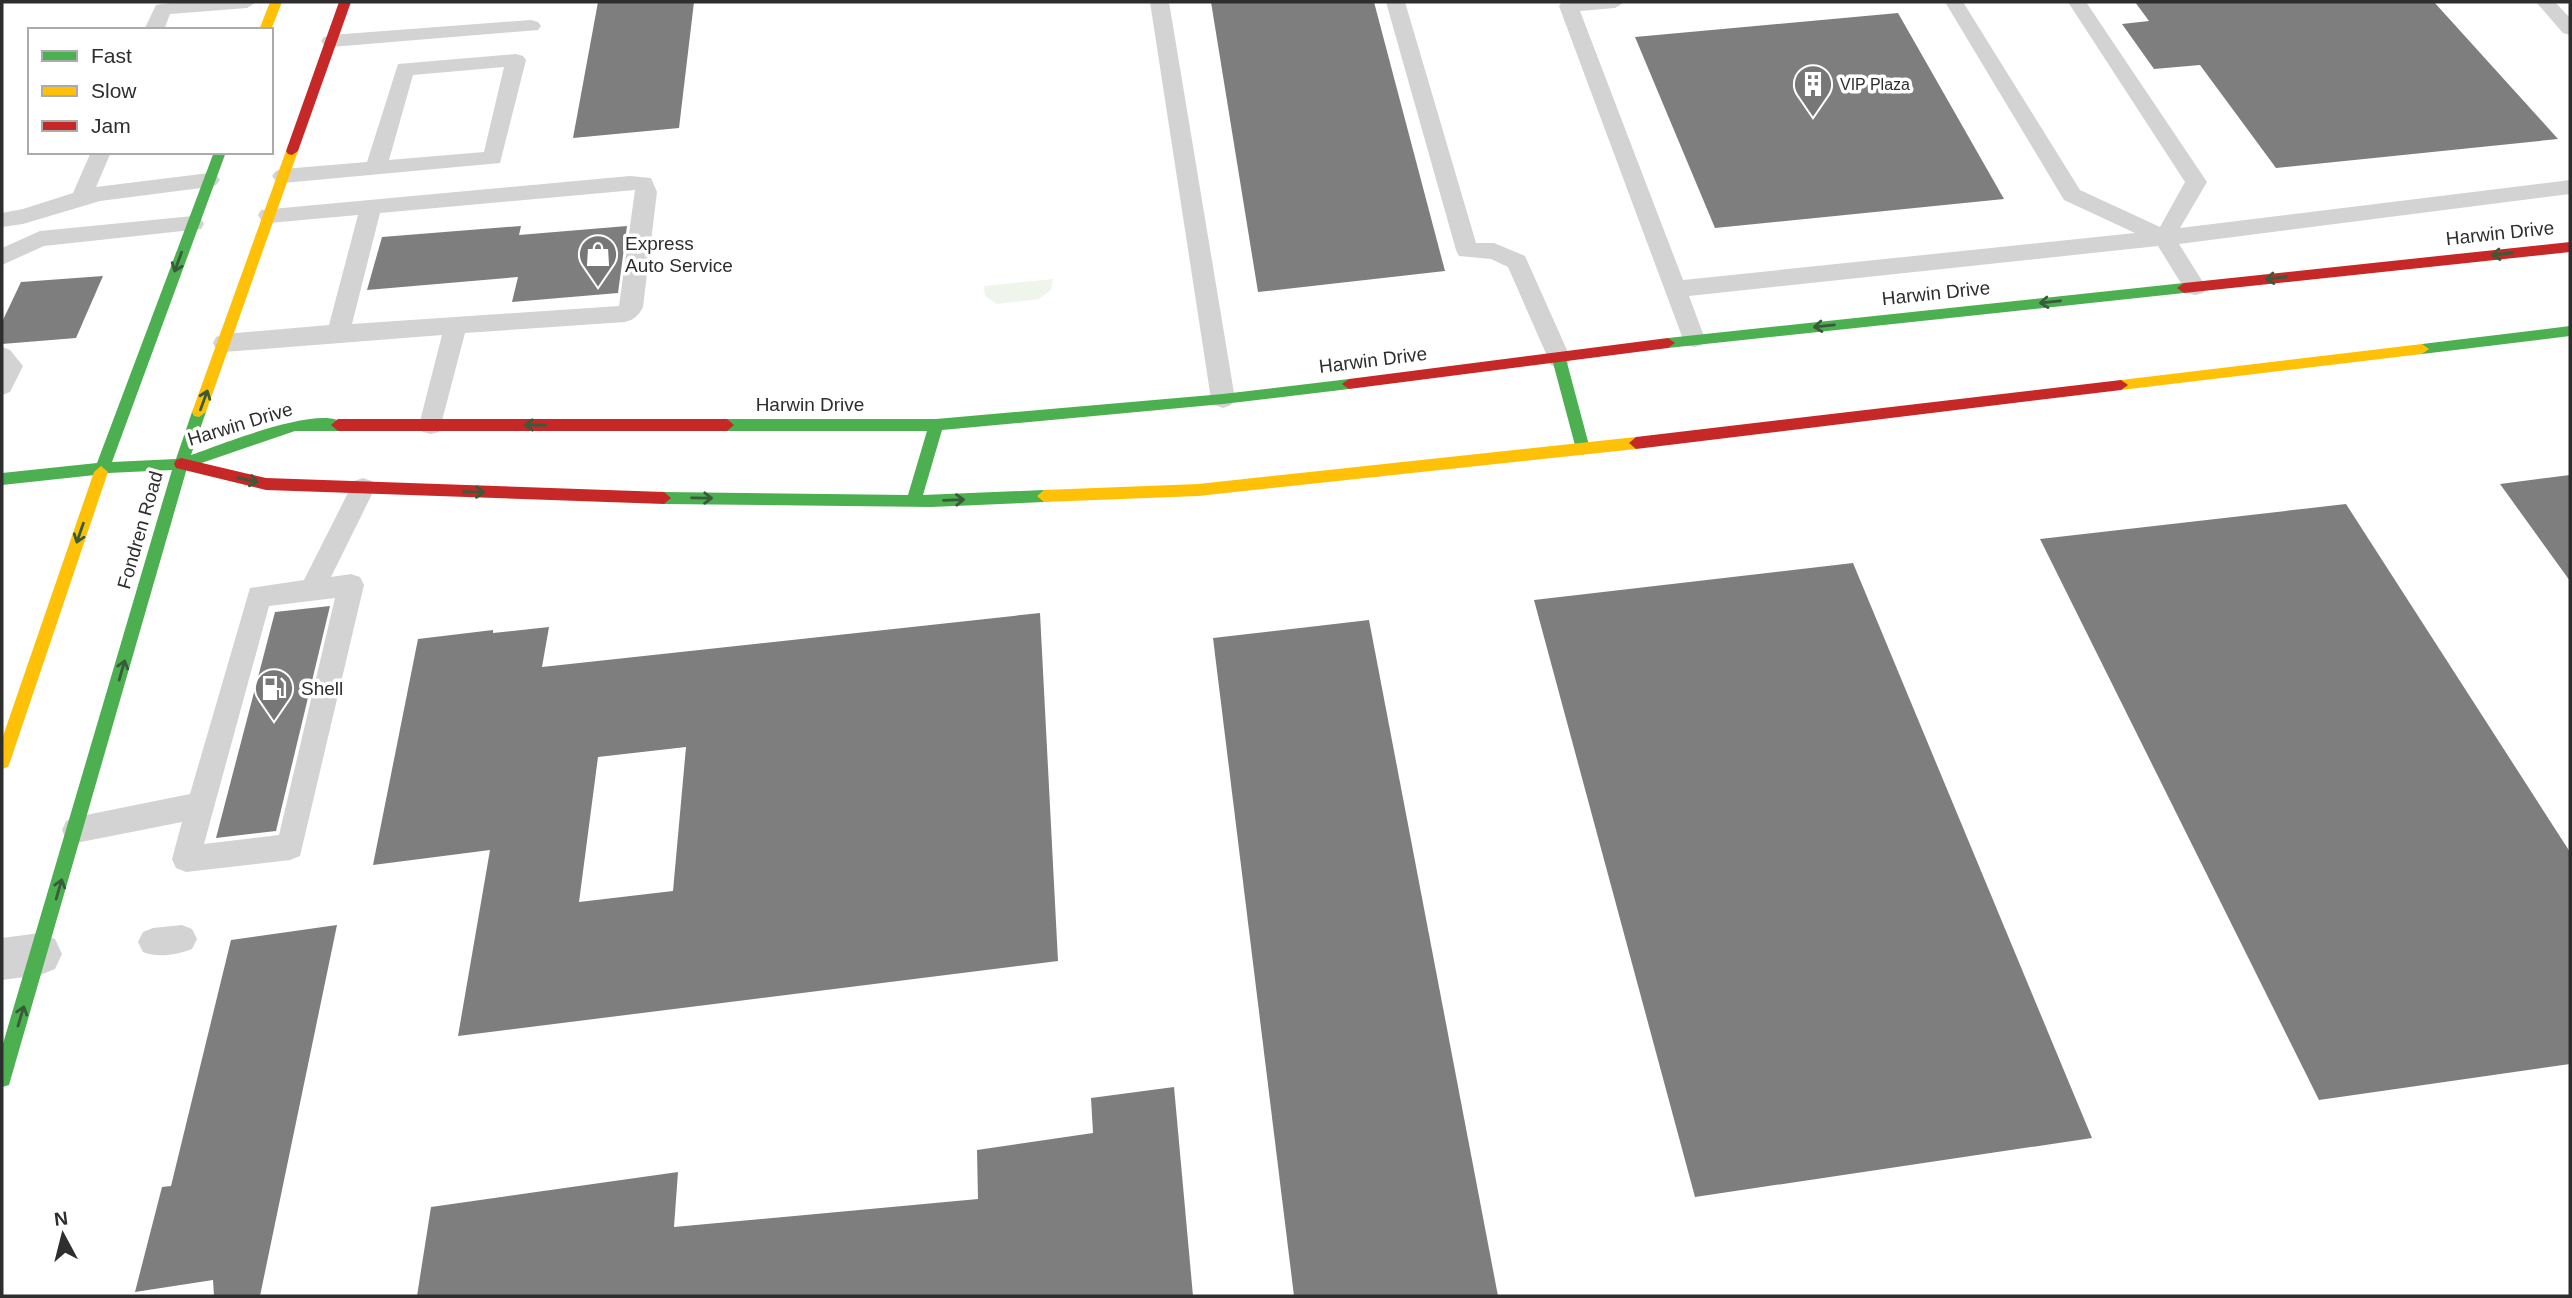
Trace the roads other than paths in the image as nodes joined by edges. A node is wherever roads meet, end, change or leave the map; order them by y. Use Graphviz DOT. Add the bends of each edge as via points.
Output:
graph roads {
  1 [pos="247,2"];
  2 [pos="276,2"];
  3 [pos="345,2"];
  4 [pos="536,2"];
  5 [pos="1159,2"];
  6 [pos="1395,2"];
  7 [pos="1615,2"];
  8 [pos="1954,2"];
  9 [pos="2077,2"];
  10 [pos="2544,2"];
  11 [pos="531,26"];
  12 [pos="155,28"];
  13 [pos="266,28"];
  14 [pos="2570,29"];
  15 [pos="331,41"];
  16 [pos="516,61"];
  17 [pos="100,154"];
  18 [pos="219,154"];
  19 [pos="386,167"];
  20 [pos="283,176"];
  21 [pos="208,180"];
  22 [pos="2570,187"];
  23 [pos="81,198"];
  24 [pos="378,205"];
  25 [pos="269,215"];
  26 [pos="2,220"];
  27 [pos="193,224"];
  28 [pos="2164,238"];
  29 [pos="2570,247"];
  30 [pos="2,257"];
  31 [pos="2194,288"];
  32 [pos="1674,289"];
  33 [pos="455,326"];
  34 [pos="2570,331"];
  35 [pos="338,333"];
  36 [pos="1694,339"];
  37 [pos="224,343"];
  38 [pos="2,356"];
  39 [pos="1559,359"];
  40 [pos="2,386"];
  41 [pos="1223,399"];
  42 [pos="431,425"];
  43 [pos="936,425"];
  44 [pos="1583,449"];
  45 [pos="181,464"];
  46 [pos="102,468"];
  47 [pos="2,479"];
  48 [pos="363,488"];
  49 [pos="914,501"];
  50 [pos="312,590"];
  51 [pos="2,762"];
  52 [pos="201,805"];
  53 [pos="76,830"];
  54 [pos="21,957"];
  55 [pos="2,1078"];
  1 -- 12 [label="lane" via="163,9"];
  2 -- 13 [label="main road"];
  3 -- 15 [label="main road, Fondren Road"];
  4 -- 11 [label="lane"];
  5 -- 41 [label="lane"];
  6 -- 39 [label="lane" via="1467,250 1494,251 1517,262"];
  7 -- 32 [label="lane" via="1569,6"];
  8 -- 28 [label="lane" via="2072,195"];
  9 -- 28 [label="lane" via="2196,182"];
  10 -- 14 [label="lane"];
  11 -- 15 [label="lane"];
  11 -- 16 [label="lane"];
  15 -- 20 [label="main road, Fondren Road"];
  16 -- 19 [label="lane" via="493,158"];
  16 -- 19 [label="lane" via="405,69"];
  17 -- 23 [label="lane"];
  18 -- 21 [label="main road"];
  19 -- 20 [label="lane"];
  19 -- 24 [label="lane"];
  20 -- 25 [label="main road, Fondren Road"];
  21 -- 23 [label="lane"];
  21 -- 27 [label="main road"];
  22 -- 28 [label="lane"];
  23 -- 26 [label="lane"];
  24 -- 25 [label="lane"];
  24 -- 33 [label="lane" via="643,183 630,312"];
  24 -- 35 [label="lane"];
  25 -- 37 [label="main road, Fondren Road"];
  27 -- 30 [label="lane" via="40,239"];
  27 -- 46 [label="main road, one-way"];
  28 -- 31 [label="lane"];
  28 -- 32 [label="lane"];
  29 -- 31 [label="main road, Harwin Drive, one-way"];
  31 -- 36 [label="main road, Harwin Drive, one-way"];
  32 -- 36 [label="lane"];
  33 -- 35 [label="lane"];
  33 -- 42 [label="lane"];
  34 -- 44 [label="main road, Harwin Drive"];
  35 -- 37 [label="lane"];
  36 -- 39 [label="main road, Harwin Drive"];
  45 -- 37 [label="main road, Fondren Road, one-way"];
  38 -- 40 [label="lane" via="10,366"];
  39 -- 41 [label="main road, Harwin Drive"];
  39 -- 44 [label="main road"];
  41 -- 43 [label="main road, Harwin Drive"];
  43 -- 42 [label="main road, Harwin Drive, one-way"];
  42 -- 45 [label="main road, Harwin Drive" via="295,425"];
  43 -- 49 [label="main road"];
  49 -- 44 [label="main road, Harwin Drive, one-way" via="1198,490"];
  45 -- 46 [label="main road, Harwin Drive"];
  45 -- 48 [label="main road, Harwin Drive, one-way" via="265,484"];
  53 -- 45 [label="main road, Fondren Road, one-way"];
  46 -- 47 [label="main road, Harwin Drive"];
  46 -- 51 [label="main road, one-way"];
  48 -- 49 [label="main road, Harwin Drive, one-way" via="580,497"];
  48 -- 50 [label="lane"];
  50 -- 52 [label="lane" via="258,596"];
  50 -- 52 [label="lane" via="351,585 290,847 186,859"];
  52 -- 53 [label="lane"];
  54 -- 53 [label="main road, Fondren Road, one-way"];
  55 -- 54 [label="main road, Fondren Road, one-way"];
}
